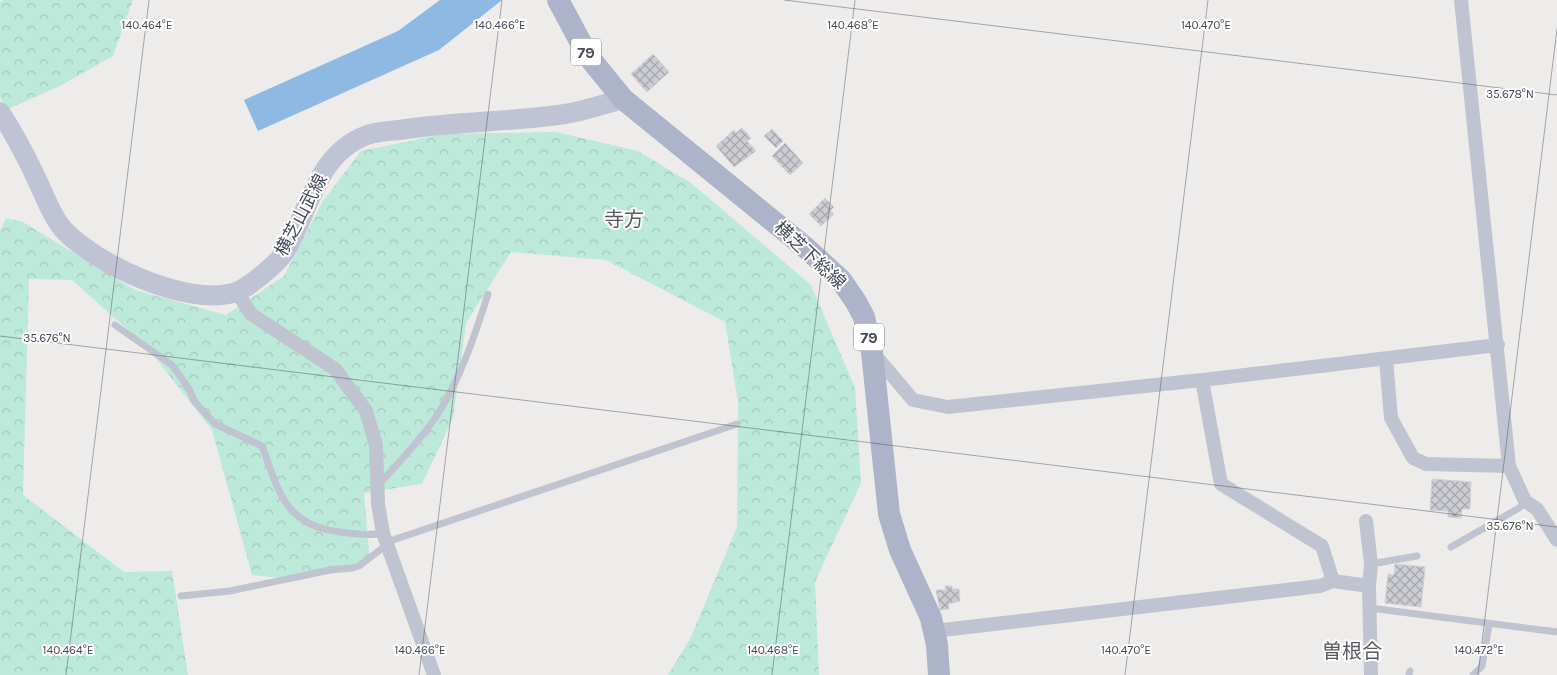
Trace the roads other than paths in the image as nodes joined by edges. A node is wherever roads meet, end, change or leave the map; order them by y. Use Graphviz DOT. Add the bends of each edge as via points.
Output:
graph roads {
  1 [pos="558,0"];
  2 [pos="1461,0"];
  3 [pos="623,98"];
  4 [pos="0,112"];
  5 [pos="237,292"];
  6 [pos="488,294"];
  7 [pos="115,325"];
  8 [pos="1498,345"];
  9 [pos="872,352"];
  10 [pos="1386,359"];
  11 [pos="1202,380"];
  12 [pos="737,424"];
  13 [pos="1509,466"];
  14 [pos="377,486"];
  15 [pos="1525,502"];
  16 [pos="1366,521"];
  17 [pos="385,539"];
  18 [pos="1557,540"];
  19 [pos="1451,547"];
  20 [pos="1417,556"];
  21 [pos="1371,564"];
  22 [pos="1333,582"];
  23 [pos="1369,586"];
  24 [pos="181,596"];
  25 [pos="1370,608"];
  26 [pos="1489,625"];
  27 [pos="934,631"];
  28 [pos="1557,632"];
  29 [pos="434,675"];
  30 [pos="939,675"];
  31 [pos="1371,675"];
  32 [pos="1473,675"];
  1 -- 3 [label="main road, 横芝下総線 / 79" via="588,56"];
  2 -- 8 [label="street"];
  3 -- 5 [label="main road, 横芝山武線" via="566,114 438,124 368,135 339,151 318,180 283,255"];
  3 -- 9 [label="main road, 横芝下総線 / 79" via="841,280 864,317"];
  4 -- 5 [label="main road, 横芝山武線" via="62,227 91,253 118,270 191,293 218,295"];
  5 -- 14 [label="street" via="251,314 335,369 366,411 376,445"];
  6 -- 14 [label="lane" via="469,349 436,416 406,456"];
  7 -- 17 [label="lane" via="172,365 195,402 215,424 262,446 280,491 296,516 310,526"];
  8 -- 10 [label="street"];
  8 -- 13 [label="street"];
  9 -- 11 [label="street" via="913,400 948,407"];
  9 -- 27 [label="main road, 横芝下総線 / 79" via="889,514 900,550 924,599"];
  10 -- 11 [label="street"];
  10 -- 13 [label="street" via="1391,418 1413,458 1426,464"];
  11 -- 22 [label="street" via="1221,484 1322,546"];
  12 -- 17 [label="lane" via="393,540"];
  13 -- 15 [label="street"];
  14 -- 17 [label="street"];
  15 -- 18 [label="street" via="1537,508"];
  15 -- 19 [label="lane"];
  16 -- 21 [label="street"];
  17 -- 24 [label="lane" via="360,566"];
  17 -- 29 [label="street"];
  20 -- 21 [label="lane"];
  21 -- 23 [label="street"];
  22 -- 23 [label="street"];
  22 -- 27 [label="street"];
  23 -- 25 [label="street"];
  25 -- 26 [label="lane" via="1455,617"];
  25 -- 31 [label="street"];
  26 -- 28 [label="lane"];
  26 -- 32 [label="lane" via="1482,666"];
  27 -- 30 [label="main road, 横芝下総線 / 79"];
}
